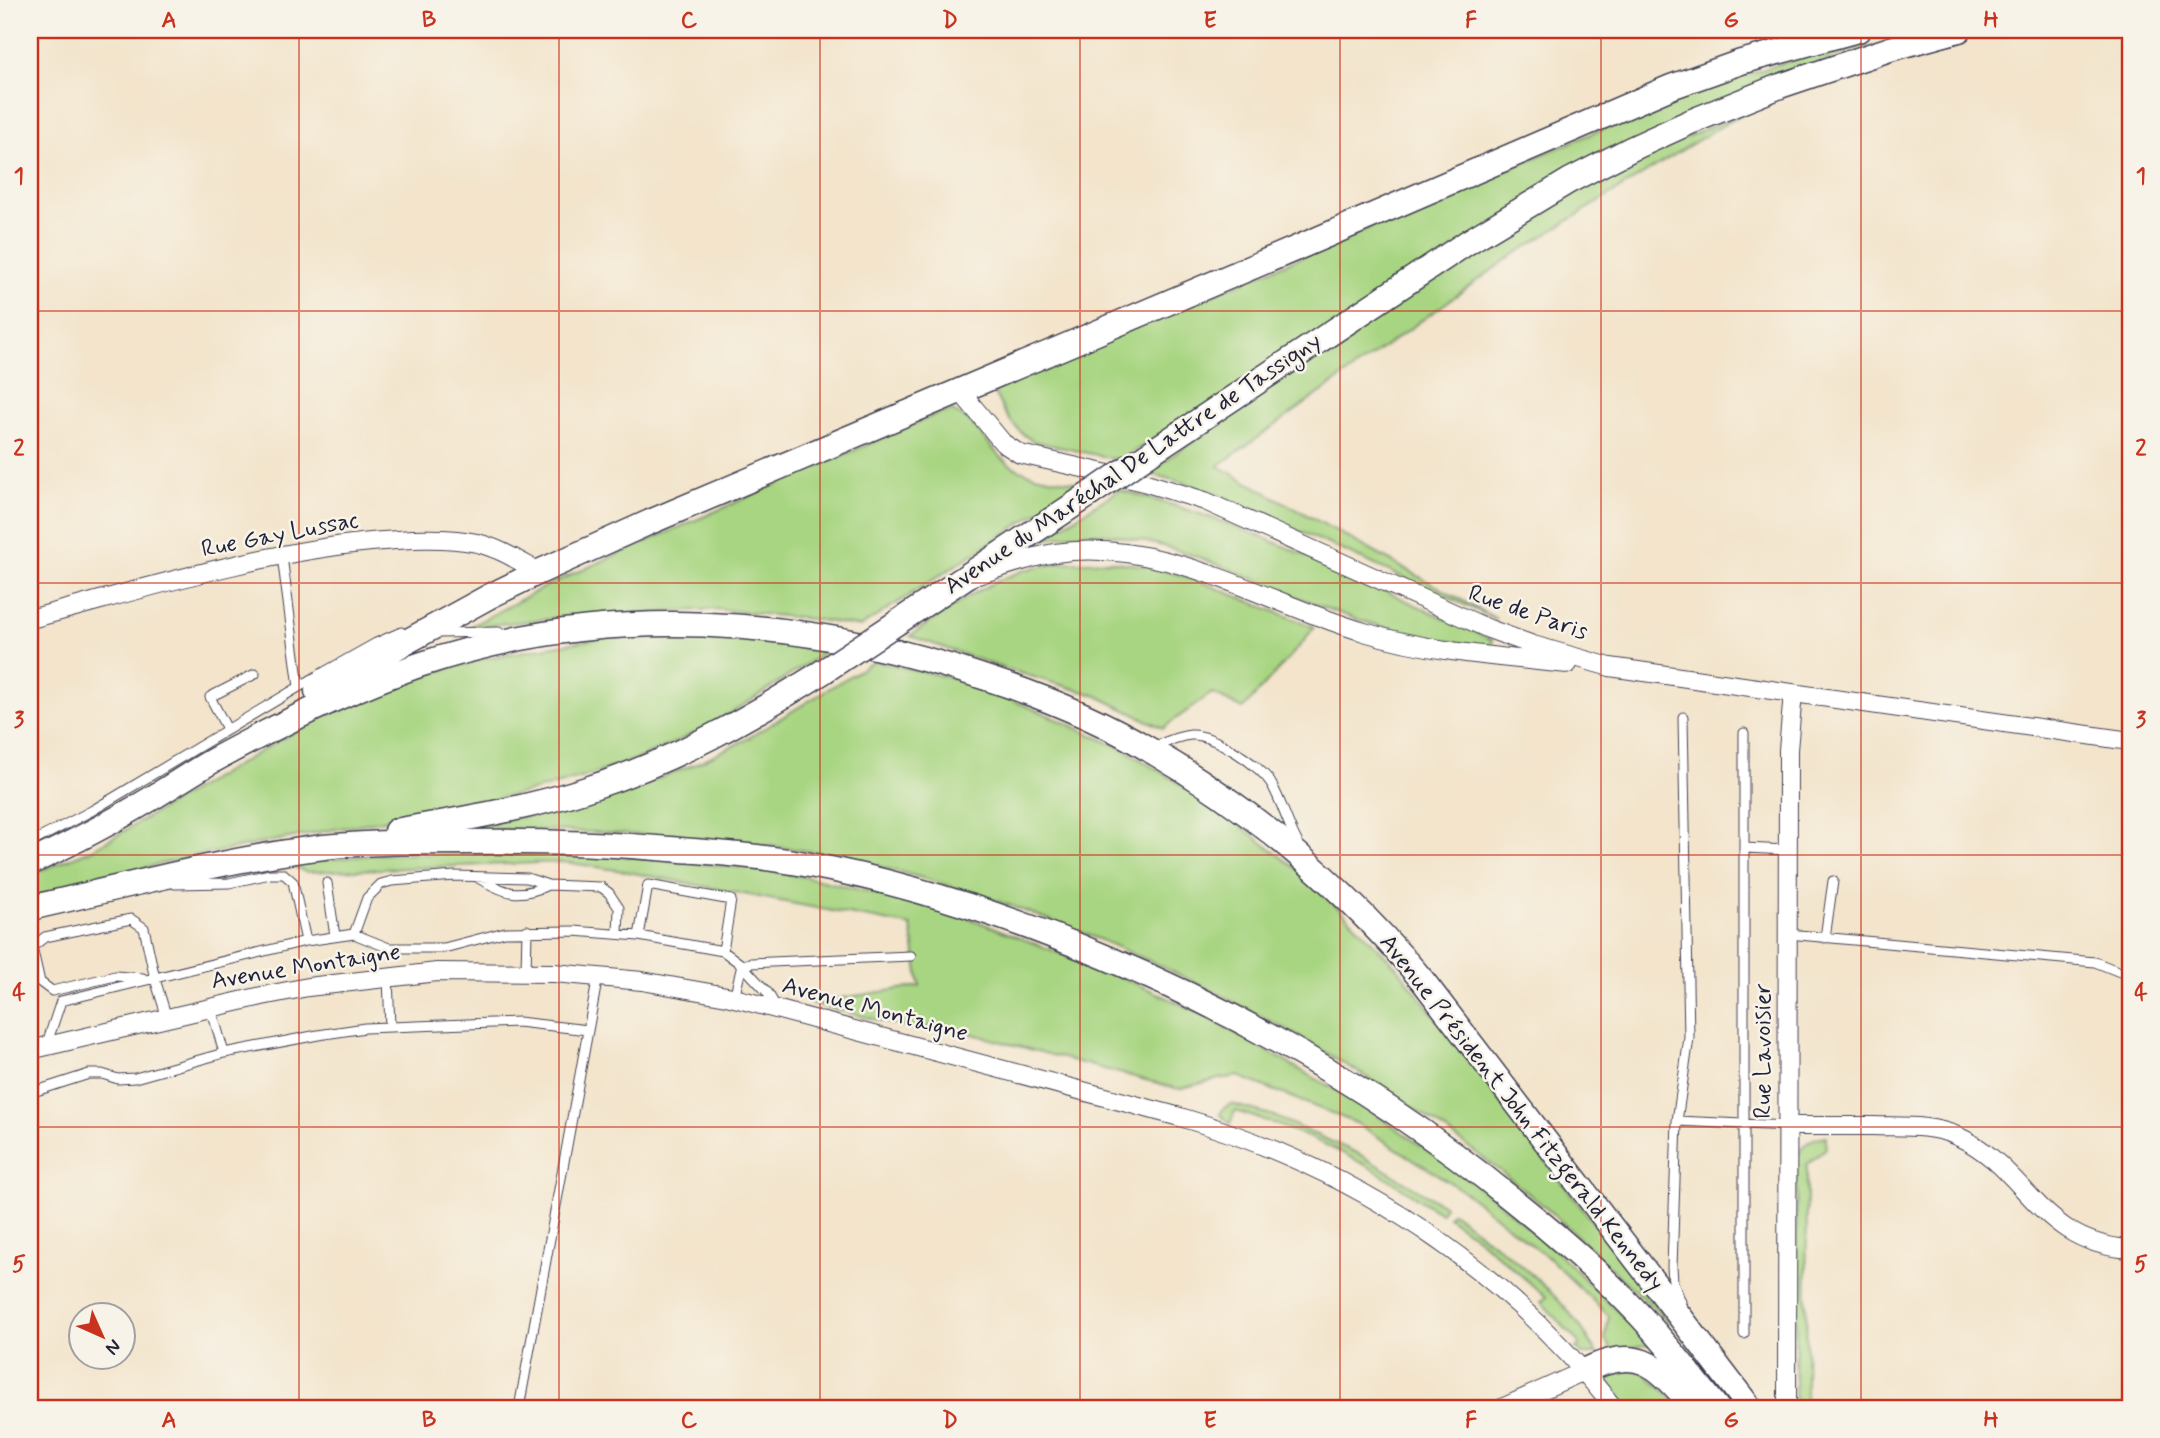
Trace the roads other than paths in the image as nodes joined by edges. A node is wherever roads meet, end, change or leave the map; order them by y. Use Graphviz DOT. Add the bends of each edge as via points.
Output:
graph roads {
  1 [pos="1858,30"];
  2 [pos="1959,30"];
  3 [pos="961,392"];
  4 [pos="282,556"];
  5 [pos="539,572"];
  6 [pos="954,583"];
  7 [pos="490,596"];
  8 [pos="30,619"];
  9 [pos="575,630"];
  10 [pos="420,634"];
  11 [pos="388,638"];
  12 [pos="1610,667"];
  13 [pos="255,674"];
  14 [pos="299,687"];
  15 [pos="1793,693"];
  16 [pos="1682,717"];
  17 [pos="227,729"];
  18 [pos="1744,733"];
  19 [pos="2130,741"];
  20 [pos="1149,748"];
  21 [pos="213,761"];
  22 [pos="30,843"];
  23 [pos="1744,848"];
  24 [pos="1788,850"];
  25 [pos="292,852"];
  26 [pos="30,863"];
  27 [pos="475,877"];
  28 [pos="1324,877"];
  29 [pos="1833,881"];
  30 [pos="327,883"];
  31 [pos="130,885"];
  32 [pos="548,885"];
  33 [pos="30,908"];
  34 [pos="527,930"];
  35 [pos="354,934"];
  36 [pos="618,934"];
  37 [pos="1788,934"];
  38 [pos="335,936"];
  39 [pos="639,936"];
  40 [pos="1825,938"];
  41 [pos="306,942"];
  42 [pos="723,951"];
  43 [pos="911,956"];
  44 [pos="743,965"];
  45 [pos="526,972"];
  46 [pos="598,976"];
  47 [pos="2130,976"];
  48 [pos="388,977"];
  49 [pos="155,979"];
  50 [pos="734,998"];
  51 [pos="206,1009"];
  52 [pos="777,1009"];
  53 [pos="167,1018"];
  54 [pos="390,1027"];
  55 [pos="589,1030"];
  56 [pos="38,1048"];
  57 [pos="224,1053"];
  58 [pos="30,1093"];
  59 [pos="1677,1121"];
  60 [pos="1743,1124"];
  61 [pos="1788,1126"];
  62 [pos="2130,1250"];
  63 [pos="1744,1334"];
  64 [pos="1697,1339"];
  65 [pos="1584,1371"];
  66 [pos="519,1408"];
  67 [pos="1502,1408"];
  68 [pos="1614,1408"];
  69 [pos="1695,1408"];
  70 [pos="1717,1408"];
  71 [pos="1750,1408"];
  72 [pos="1787,1408"];
  1 -- 3 [label="main road" via="1741,62 1671,87"];
  2 -- 6 [label="main road, Avenue du Maréchal De Lattre de Tassigny, bridge" via="1860,58 1760,94 1569,181 1426,269"];
  3 -- 5 [label="main road"];
  3 -- 12 [label="street, Rue de Paris" via="1003,443 1020,454 1205,501 1511,638"];
  4 -- 5 [label="street, Rue Gay Lussac" via="349,544 443,539 490,547"];
  4 -- 8 [label="street, Rue Gay Lussac"];
  4 -- 14 [label="lane"];
  5 -- 7 [label="main road"];
  6 -- 12 [label="street" via="1049,554 1126,553 1203,572 1333,622 1402,642"];
  6 -- 25 [label="main road, Avenue du Maréchal De Lattre de Tassigny, bridge" via="824,671 715,736 644,768 526,805"];
  7 -- 10 [label="main road"];
  7 -- 11 [label="lane"];
  9 -- 10 [label="lane"];
  9 -- 20 [label="main road, Avenue Président John Fitzgerald Kennedy" via="693,623 834,638 999,682"];
  9 -- 21 [label="main road, Avenue Président John Fitzgerald Kennedy" via="488,646 406,670 335,698"];
  10 -- 11 [label="lane"];
  10 -- 21 [label="main road" via="284,711"];
  11 -- 14 [label="lane"];
  12 -- 15 [label="street, Rue de Paris"];
  13 -- 17 [label="lane" via="210,696"];
  14 -- 17 [label="lane"];
  15 -- 19 [label="street, Rue de Paris"];
  15 -- 24 [label="street, Rue Lavoisier"];
  16 -- 59 [label="lane" via="1689,1038"];
  17 -- 22 [label="lane"];
  18 -- 23 [label="lane"];
  20 -- 28 [label="main road, Avenue Président John Fitzgerald Kennedy" via="1247,815"];
  20 -- 28 [label="lane" via="1181,737 1201,736 1256,766 1272,784 1298,844"];
  21 -- 26 [label="main road, Avenue Président John Fitzgerald Kennedy"];
  23 -- 24 [label="lane"];
  23 -- 60 [label="lane"];
  24 -- 37 [label="street, Rue Lavoisier"];
  25 -- 31 [label="main road, Avenue Président John Fitzgerald Kennedy"];
  25 -- 70 [label="main road, Avenue Président John Fitzgerald Kennedy" via="380,844 547,842 727,854 859,875 976,908 1047,934 1170,985 1258,1029 1439,1143 1600,1275 1647,1323"];
  27 -- 32 [label="lane" via="527,878"];
  27 -- 32 [label="lane" via="508,893 526,893"];
  27 -- 35 [label="lane" via="381,884 367,898"];
  28 -- 64 [label="main road, Avenue Président John Fitzgerald Kennedy" via="1423,981"];
  29 -- 40 [label="lane"];
  30 -- 38 [label="lane"];
  31 -- 33 [label="main road, Avenue Président John Fitzgerald Kennedy"];
  31 -- 41 [label="lane" via="229,883 284,874 293,882"];
  32 -- 36 [label="lane" via="606,890 619,908"];
  34 -- 35 [label="lane" via="496,933 444,948 389,948"];
  34 -- 36 [label="lane"];
  34 -- 45 [label="lane"];
  35 -- 38 [label="lane"];
  36 -- 39 [label="lane"];
  37 -- 40 [label="lane"];
  37 -- 61 [label="street, Rue Lavoisier"];
  38 -- 41 [label="lane"];
  39 -- 42 [label="lane"];
  39 -- 42 [label="lane" via="648,885 731,900"];
  40 -- 47 [label="lane" via="2095,962"];
  41 -- 49 [label="lane"];
  42 -- 44 [label="lane"];
  43 -- 44 [label="lane"];
  44 -- 50 [label="lane"];
  44 -- 52 [label="lane"];
  45 -- 46 [label="street, Avenue Montaigne"];
  45 -- 48 [label="street, Avenue Montaigne"];
  46 -- 50 [label="street, Avenue Montaigne"];
  46 -- 55 [label="lane"];
  48 -- 51 [label="street, Avenue Montaigne" via="308,987"];
  48 -- 54 [label="lane"];
  49 -- 49 [label="lane" via="144,928 131,919 45,937 32,947 40,982 52,991 115,976"];
  49 -- 53 [label="lane"];
  49 -- 56 [label="lane" via="61,1000"];
  50 -- 52 [label="street, Avenue Montaigne"];
  51 -- 53 [label="street, Avenue Montaigne"];
  51 -- 57 [label="lane" via="214,1018"];
  52 -- 65 [label="street, Avenue Montaigne" via="1222,1129 1298,1160 1366,1194 1436,1238 1511,1298"];
  53 -- 56 [label="street, Avenue Montaigne"];
  54 -- 55 [label="lane" via="518,1022"];
  54 -- 57 [label="lane"];
  55 -- 66 [label="lane"];
  57 -- 58 [label="lane" via="135,1078 95,1073"];
  59 -- 60 [label="lane"];
  59 -- 64 [label="lane" via="1672,1267 1677,1293"];
  60 -- 61 [label="lane"];
  60 -- 63 [label="lane"];
  61 -- 62 [label="street" via="1945,1131 1984,1151 2070,1233"];
  61 -- 72 [label="street, Rue Lavoisier"];
  64 -- 71 [label="main road, Avenue Président John Fitzgerald Kennedy"];
  65 -- 67 [label="street"];
  65 -- 68 [label="street, Avenue Montaigne"];
  65 -- 69 [label="main road" via="1618,1358 1637,1359 1662,1372"];
}
